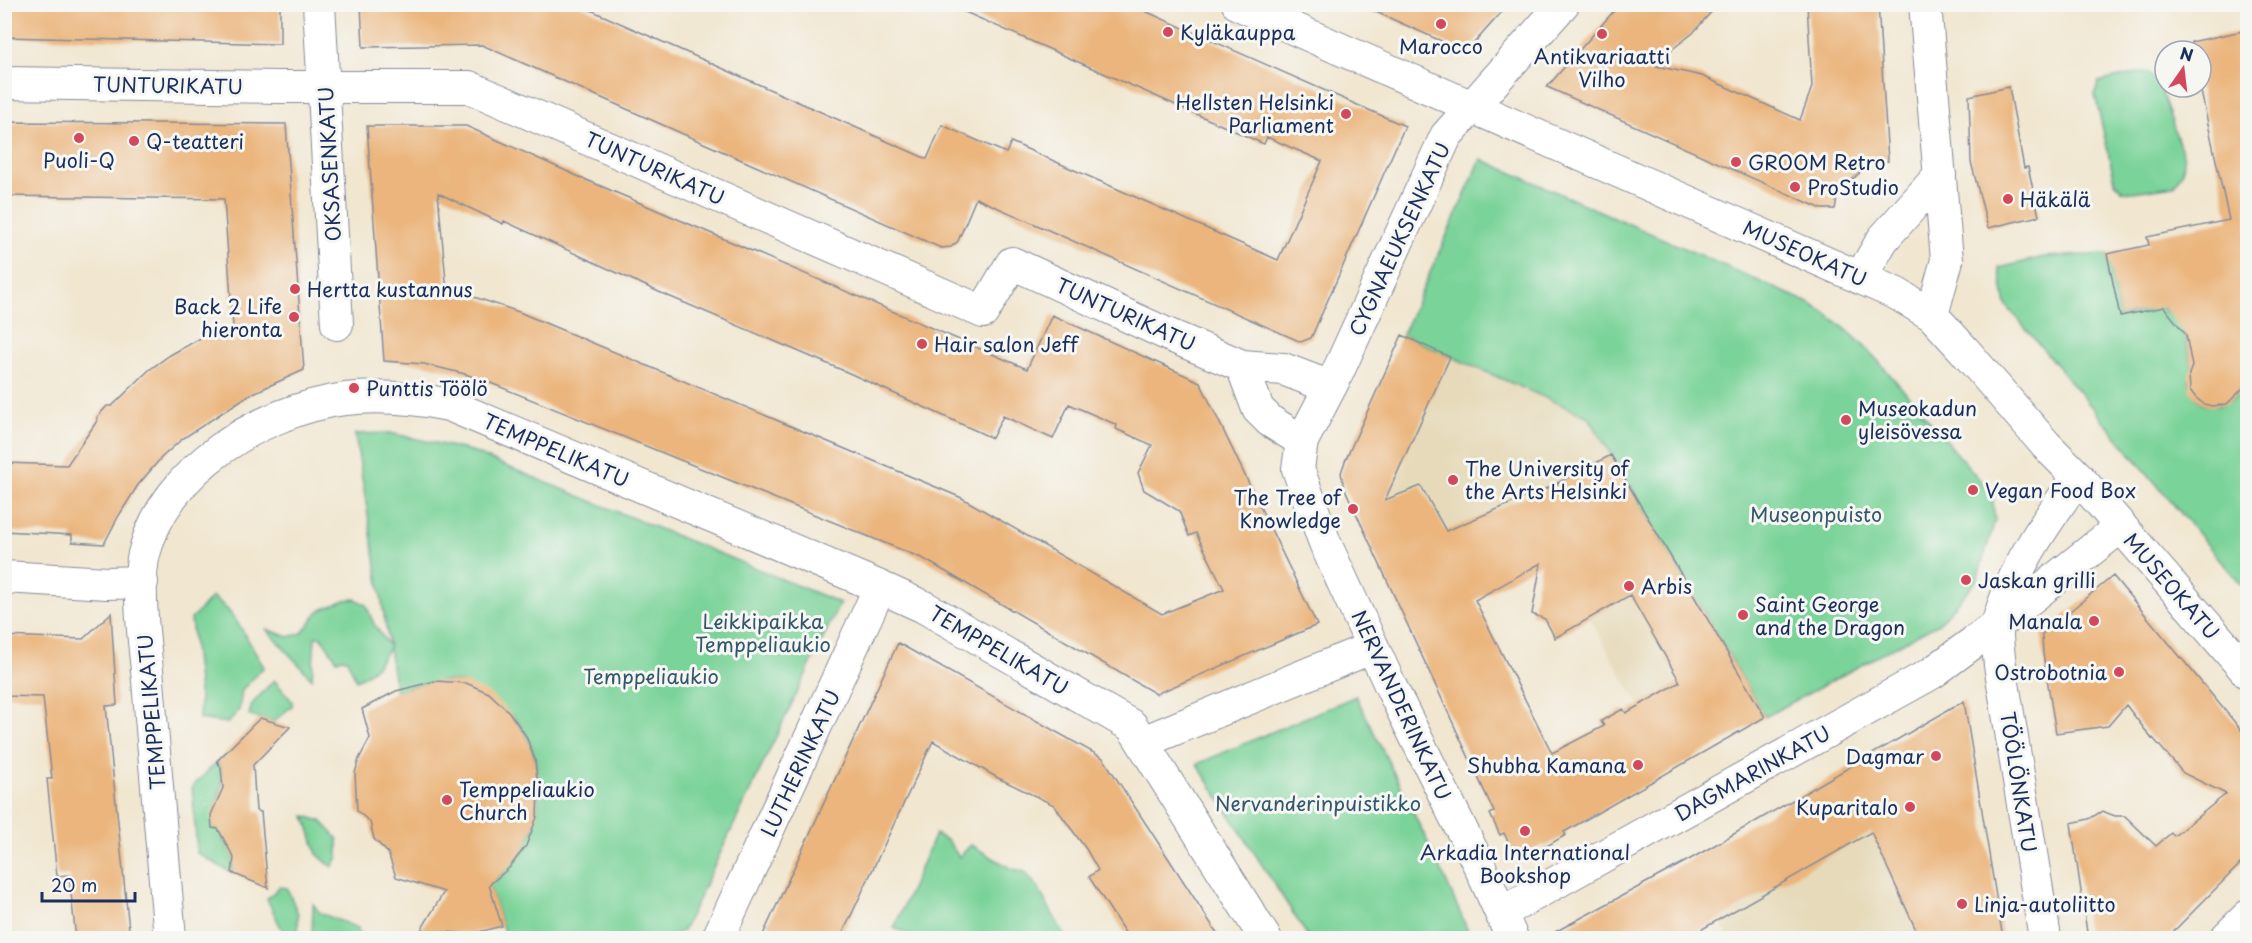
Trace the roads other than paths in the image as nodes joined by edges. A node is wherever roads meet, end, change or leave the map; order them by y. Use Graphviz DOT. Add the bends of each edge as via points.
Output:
graph roads {
  1 [pos="319,4"];
  2 [pos="1238,4"];
  3 [pos="1563,4"];
  4 [pos="1925,4"];
  5 [pos="4,83"];
  6 [pos="325,87"];
  7 [pos="1471,106"];
  8 [pos="1940,174"];
  9 [pos="1860,278"];
  10 [pos="1932,315"];
  11 [pos="337,324"];
  12 [pos="1242,366"];
  13 [pos="1330,387"];
  14 [pos="1300,455"];
  15 [pos="2078,477"];
  16 [pos="2120,527"];
  17 [pos="4,577"];
  18 [pos="142,582"];
  19 [pos="880,587"];
  20 [pos="1997,626"];
  21 [pos="1373,647"];
  22 [pos="2247,673"];
  23 [pos="1143,742"];
  24 [pos="2247,916"];
  25 [pos="1506,926"];
  26 [pos="170,939"];
  27 [pos="718,939"];
  28 [pos="1265,939"];
  29 [pos="2045,939"];
  30 [pos="2226,939"];
  1 -- 6 [label="street, OKSASENKATU"];
  2 -- 7 [label="street, MUSEOKATU"];
  3 -- 7 [label="street, CYGNAEUKSENKATU"];
  4 -- 8 [label="street"];
  5 -- 6 [label="street, TUNTURIKATU"];
  6 -- 11 [label="street, OKSASENKATU"];
  6 -- 12 [label="street, TUNTURIKATU" via="469,87 983,312 1012,263"];
  7 -- 9 [label="street, MUSEOKATU"];
  7 -- 13 [label="street, CYGNAEUKSENKATU" via="1446,136"];
  8 -- 9 [label="street" via="1883,239"];
  8 -- 10 [label="street" via="1947,260"];
  9 -- 10 [label="street, MUSEOKATU"];
  10 -- 15 [label="street, MUSEOKATU"];
  12 -- 13 [label="street, TUNTURIKATU" via="1283,369"];
  12 -- 14 [label="street" via="1258,409"];
  13 -- 14 [label="street, CYGNAEUKSENKATU"];
  14 -- 21 [label="street, NERVANDERINKATU" via="1325,543"];
  15 -- 16 [label="street, MUSEOKATU"];
  15 -- 20 [label="street" via="2040,531"];
  16 -- 20 [label="street, DAGMARINKATU"];
  16 -- 22 [label="street, MUSEOKATU"];
  17 -- 18 [label="street"];
  18 -- 19 [label="street, TEMPPELIKATU" via="143,556 152,531 186,479 213,454 247,432 288,414 344,399 402,397 449,405"];
  18 -- 26 [label="street, TEMPPELIKATU"];
  19 -- 23 [label="street, TEMPPELIKATU" via="924,607 1131,726"];
  19 -- 27 [label="street, LUTHERINKATU"];
  20 -- 25 [label="street, DAGMARINKATU" via="1932,673 1532,898"];
  20 -- 29 [label="street, TÖÖLÖNKATU"];
  21 -- 23 [label="street"];
  21 -- 25 [label="street, NERVANDERINKATU"];
  23 -- 28 [label="street, TEMPPELIKATU"];
  24 -- 30 [label="street"];
}
